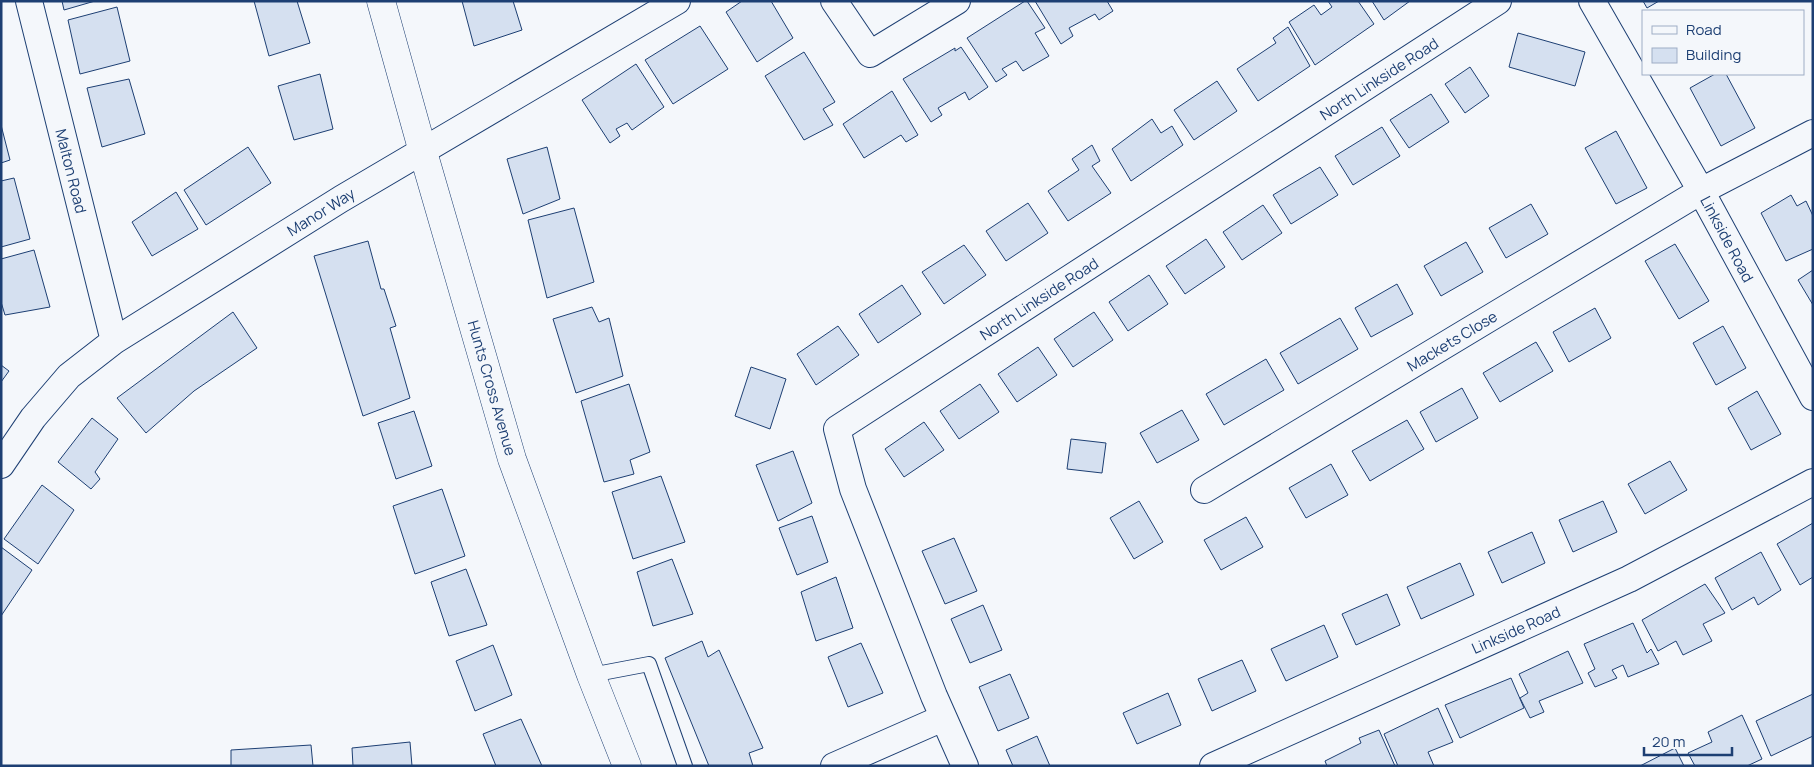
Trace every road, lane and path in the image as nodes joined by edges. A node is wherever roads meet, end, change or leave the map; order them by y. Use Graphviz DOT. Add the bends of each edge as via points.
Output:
graph roads {
  1 [pos="28,1"];
  2 [pos="382,1"];
  3 [pos="677,1"];
  4 [pos="834,1"];
  5 [pos="957,1"];
  6 [pos="1498,1"];
  7 [pos="1592,1"];
  8 [pos="1813,133"];
  9 [pos="423,152"];
  10 [pos="1701,191"];
  11 [pos="114,341"];
  12 [pos="1813,397"];
  13 [pos="1,465"];
  14 [pos="1813,482"];
  15 [pos="1204,490"];
  16 [pos="591,676"];
  17 [pos="943,718"];
  18 [pos="627,766"];
  19 [pos="685,766"];
  20 [pos="834,766"];
  21 [pos="965,766"];
  22 [pos="1213,766"];
  1 -- 11 [label="street, Malton Road"];
  2 -- 9 [label="street, Hunts Cross Avenue"];
  3 -- 9 [label="street, Manor Way"];
  4 -- 5 [label="street" via="870,54"];
  6 -- 17 [label="street, North Linkside Road" via="837,429 853,489"];
  7 -- 10 [label="street"];
  8 -- 10 [label="street, Linkside Road"];
  9 -- 11 [label="street, Manor Way" via="341,199"];
  9 -- 16 [label="street, Hunts Cross Avenue" via="512,459"];
  10 -- 12 [label="street, Linkside Road"];
  10 -- 15 [label="street, Mackets Close"];
  11 -- 13 [label="street, Manor Way" via="69,376 33,418"];
  14 -- 22 [label="street, Linkside Road" via="1629,579"];
  16 -- 18 [label="street, Hunts Cross Avenue"];
  16 -- 19 [label="lane" via="649,664"];
  17 -- 20 [label="street"];
  17 -- 21 [label="street"];
}
